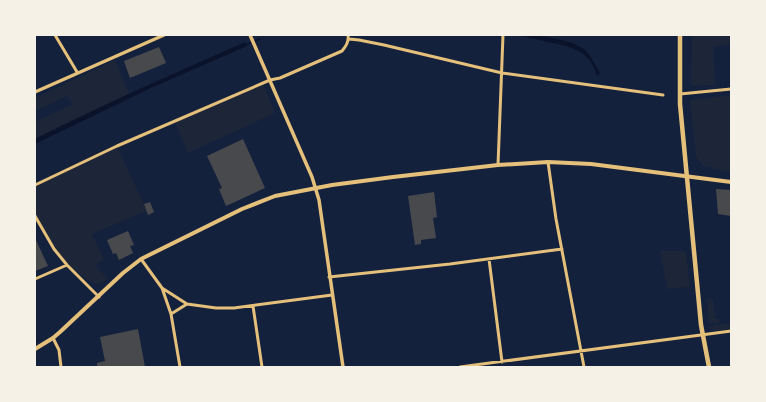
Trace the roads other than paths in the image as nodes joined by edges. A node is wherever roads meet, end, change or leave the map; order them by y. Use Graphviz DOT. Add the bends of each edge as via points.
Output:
graph roads {
  1 [pos="55,35"];
  2 [pos="164,35"];
  3 [pos="348,35"];
  4 [pos="503,35"];
  5 [pos="680,35"];
  6 [pos="251,37"];
  7 [pos="348,39"];
  8 [pos="77,72"];
  9 [pos="502,73"];
  10 [pos="270,80"];
  11 [pos="731,89"];
  12 [pos="35,92"];
  13 [pos="680,94"];
  14 [pos="663,95"];
  15 [pos="548,162"];
  16 [pos="498,166"];
  17 [pos="687,177"];
  18 [pos="731,182"];
  19 [pos="35,185"];
  20 [pos="315,188"];
  21 [pos="35,216"];
  22 [pos="562,249"];
  23 [pos="141,259"];
  24 [pos="489,259"];
  25 [pos="66,265"];
  26 [pos="330,277"];
  27 [pos="35,279"];
  28 [pos="162,288"];
  29 [pos="332,295"];
  30 [pos="99,297"];
  31 [pos="187,304"];
  32 [pos="253,306"];
  33 [pos="171,314"];
  34 [pos="731,331"];
  35 [pos="702,334"];
  36 [pos="53,338"];
  37 [pos="35,349"];
  38 [pos="581,351"];
  39 [pos="502,362"];
  40 [pos="62,367"];
  41 [pos="180,367"];
  42 [pos="262,367"];
  43 [pos="342,367"];
  44 [pos="460,367"];
  45 [pos="584,367"];
  46 [pos="709,367"];
  1 -- 8 [label="street"];
  2 -- 8 [label="street"];
  3 -- 7 [label="street"];
  4 -- 9 [label="street"];
  5 -- 13 [label="main road"];
  6 -- 10 [label="street"];
  7 -- 9 [label="street"];
  7 -- 10 [label="street" via="342,51"];
  8 -- 12 [label="street"];
  9 -- 14 [label="street"];
  9 -- 16 [label="street"];
  10 -- 19 [label="street" via="116,146"];
  10 -- 20 [label="street"];
  11 -- 13 [label="street"];
  13 -- 17 [label="main road"];
  15 -- 16 [label="main road"];
  15 -- 17 [label="main road" via="591,164"];
  15 -- 22 [label="street"];
  16 -- 20 [label="main road"];
  17 -- 18 [label="main road"];
  17 -- 35 [label="main road"];
  20 -- 23 [label="main road" via="254,203"];
  20 -- 26 [label="street"];
  21 -- 25 [label="street"];
  22 -- 24 [label="street"];
  22 -- 38 [label="street"];
  23 -- 28 [label="street"];
  23 -- 30 [label="main road"];
  24 -- 26 [label="street"];
  24 -- 39 [label="street"];
  25 -- 27 [label="street"];
  25 -- 30 [label="street"];
  26 -- 29 [label="street"];
  28 -- 31 [label="street"];
  28 -- 33 [label="street"];
  29 -- 32 [label="street"];
  29 -- 43 [label="street"];
  30 -- 36 [label="main road"];
  31 -- 32 [label="street" via="216,308"];
  31 -- 33 [label="street"];
  32 -- 42 [label="street"];
  33 -- 41 [label="street"];
  34 -- 35 [label="street"];
  35 -- 38 [label="street"];
  35 -- 46 [label="main road"];
  36 -- 37 [label="main road"];
  36 -- 40 [label="street" via="59,350"];
  38 -- 39 [label="street"];
  38 -- 45 [label="street"];
  39 -- 44 [label="street"];
}
